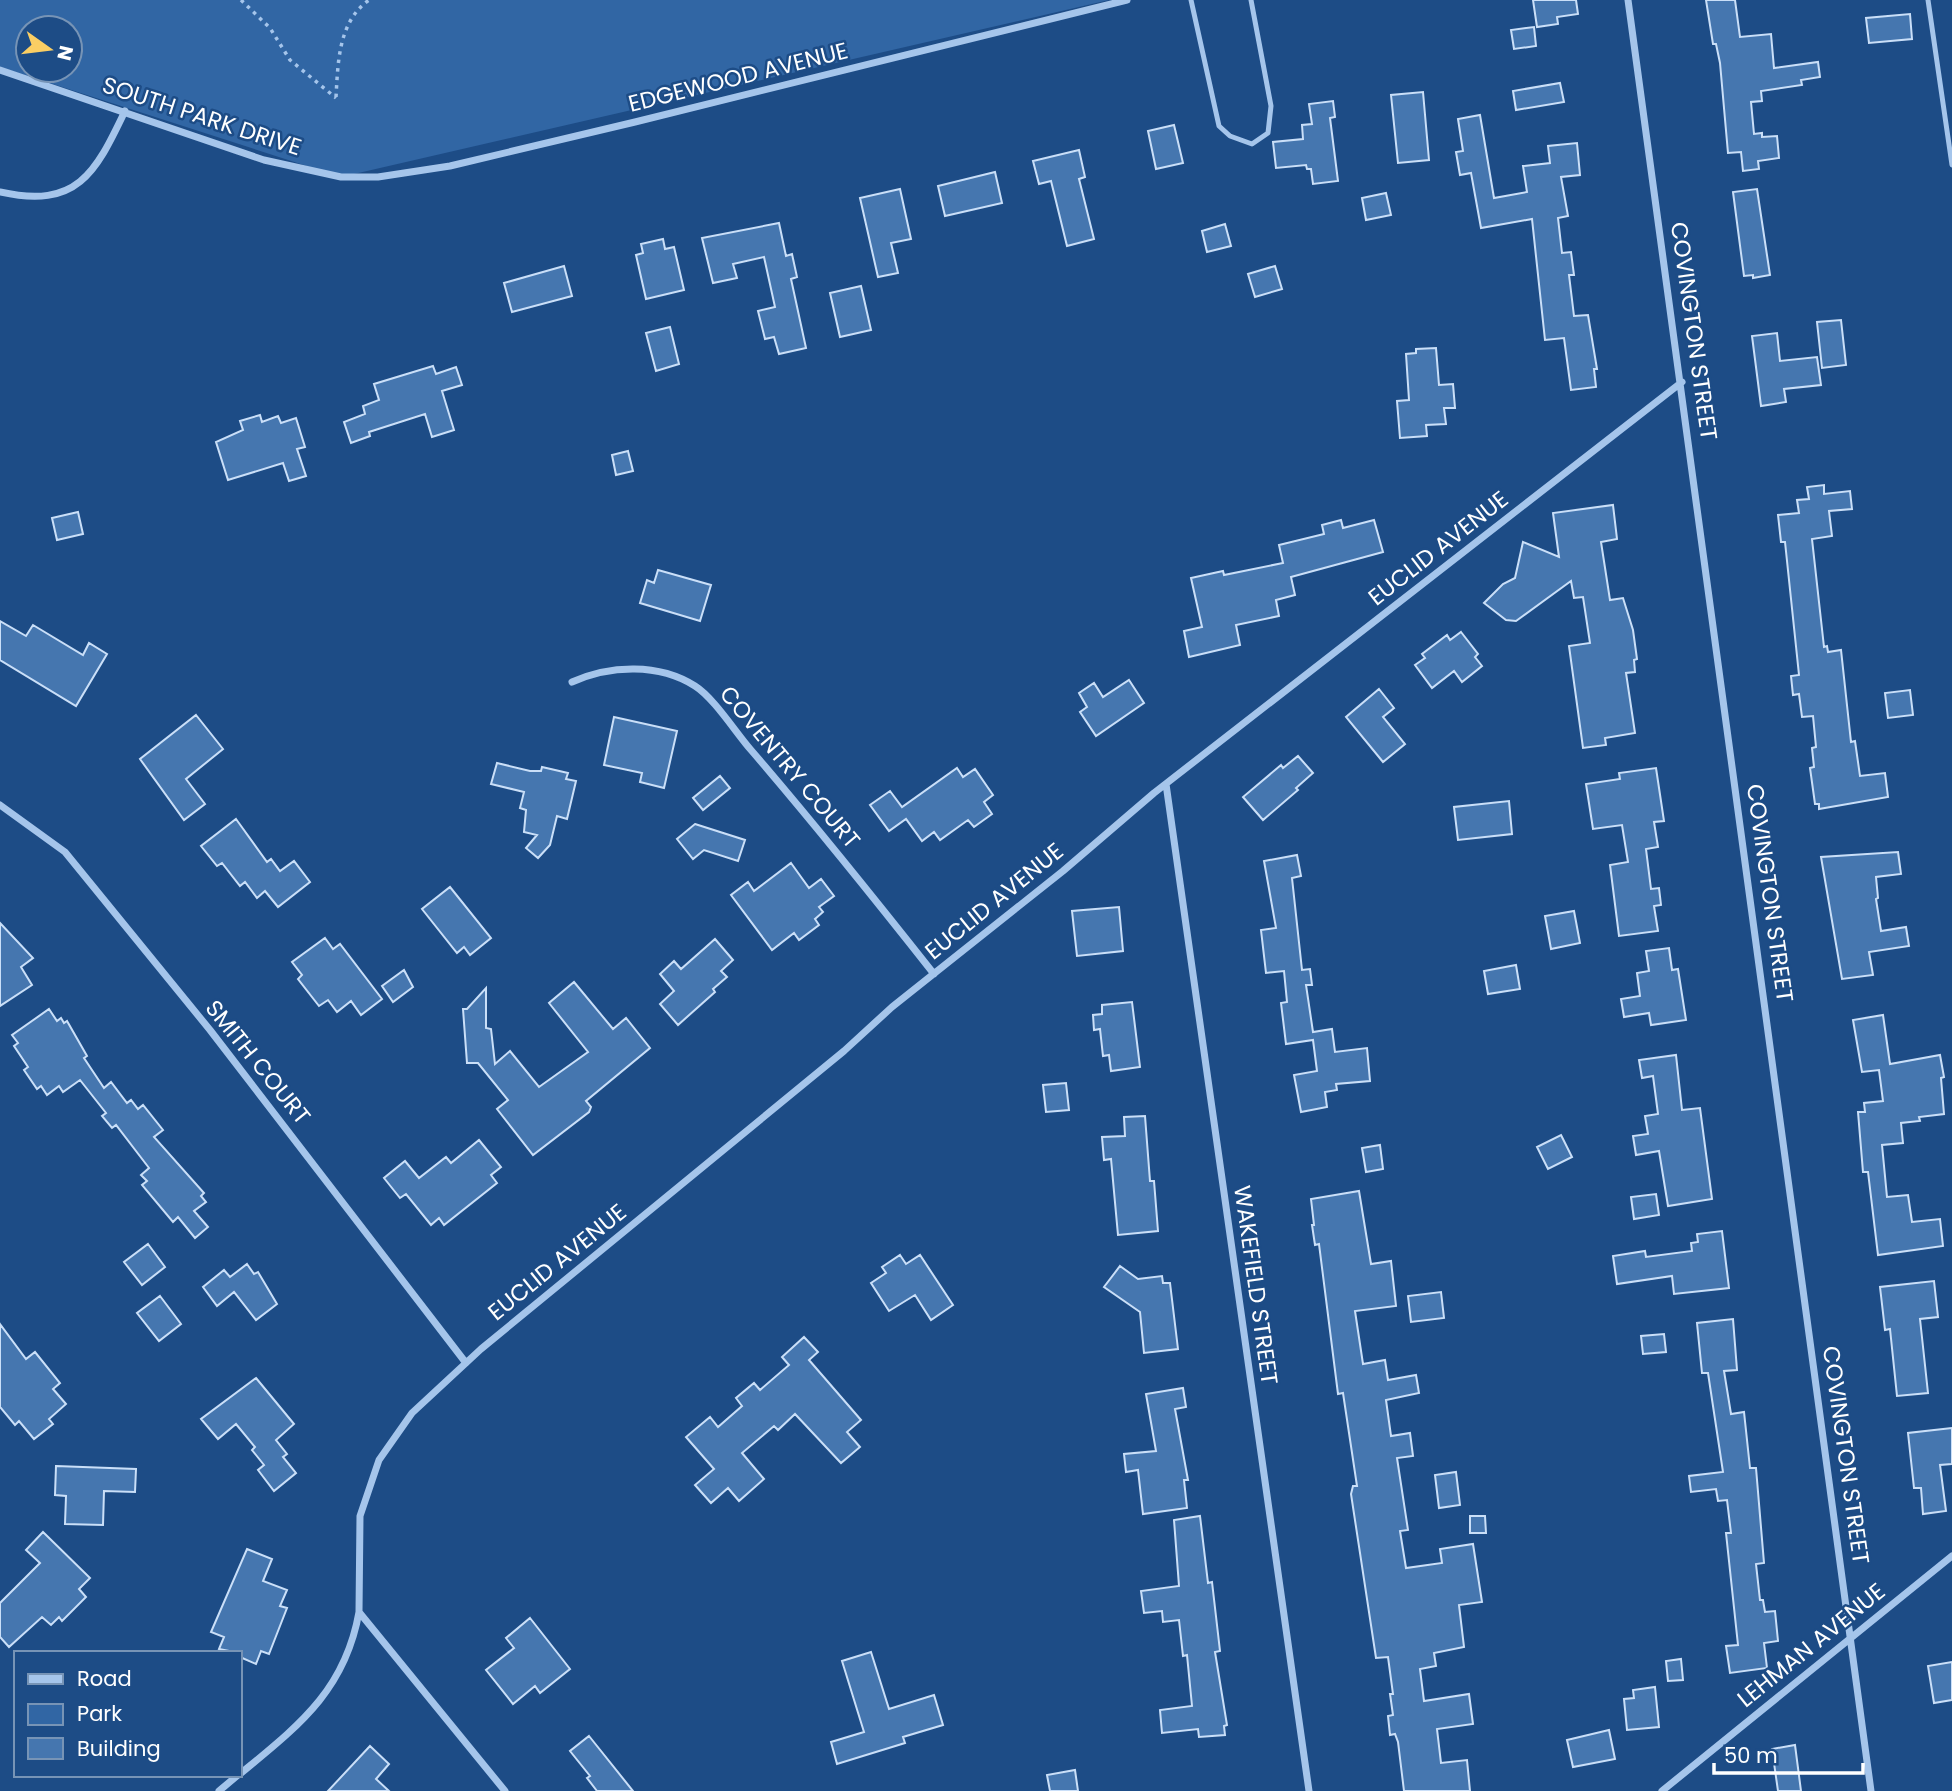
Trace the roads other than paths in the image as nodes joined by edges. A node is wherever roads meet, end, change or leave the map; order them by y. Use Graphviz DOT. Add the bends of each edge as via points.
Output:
graph roads {
  1 [pos="1127,0"];
  2 [pos="1191,0"];
  3 [pos="1251,0"];
  4 [pos="1628,0"];
  5 [pos="1928,0"];
  6 [pos="0,70"];
  7 [pos="125,111"];
  8 [pos="1952,165"];
  9 [pos="355,177"];
  10 [pos="0,192"];
  11 [pos="1682,382"];
  12 [pos="572,682"];
  13 [pos="1166,784"];
  14 [pos="0,805"];
  15 [pos="934,974"];
  16 [pos="466,1363"];
  17 [pos="1952,1556"];
  18 [pos="359,1612"];
  19 [pos="1851,1639"];
  20 [pos="242,1771"];
  21 [pos="235,1777"];
  22 [pos="219,1791"];
  23 [pos="505,1791"];
  24 [pos="1309,1791"];
  25 [pos="1661,1791"];
  26 [pos="1871,1791"];
  1 -- 9 [label="street, EDGEWOOD AVENUE" via="450,166"];
  2 -- 3 [label="lane" via="1219,126 1230,136 1252,144 1268,132 1271,106"];
  4 -- 11 [label="street, COVINGTON STREET"];
  5 -- 8 [label="lane"];
  6 -- 7 [label="street, SOUTH PARK DRIVE"];
  7 -- 9 [label="street, SOUTH PARK DRIVE" via="264,160"];
  7 -- 10 [label="street" via="93,170 69,189 38,198"];
  11 -- 13 [label="street, EUCLID AVENUE"];
  11 -- 19 [label="street, COVINGTON STREET"];
  12 -- 15 [label="street, COVENTRY COURT" via="593,673 642,669 697,687"];
  13 -- 15 [label="street, EUCLID AVENUE"];
  13 -- 24 [label="street, WAKEFIELD STREET"];
  14 -- 16 [label="street, SMITH COURT" via="65,852 210,1030"];
  15 -- 16 [label="street, EUCLID AVENUE"];
  16 -- 18 [label="street, EUCLID AVENUE" via="402,1425 367,1487 358,1532"];
  17 -- 19 [label="street, LEHMAN AVENUE"];
  18 -- 20 [label="street" via="349,1652 325,1696"];
  18 -- 23 [label="street"];
  19 -- 25 [label="street, LEHMAN AVENUE"];
  19 -- 26 [label="street, COVINGTON STREET"];
  21 -- 22 [label="street"];
}
